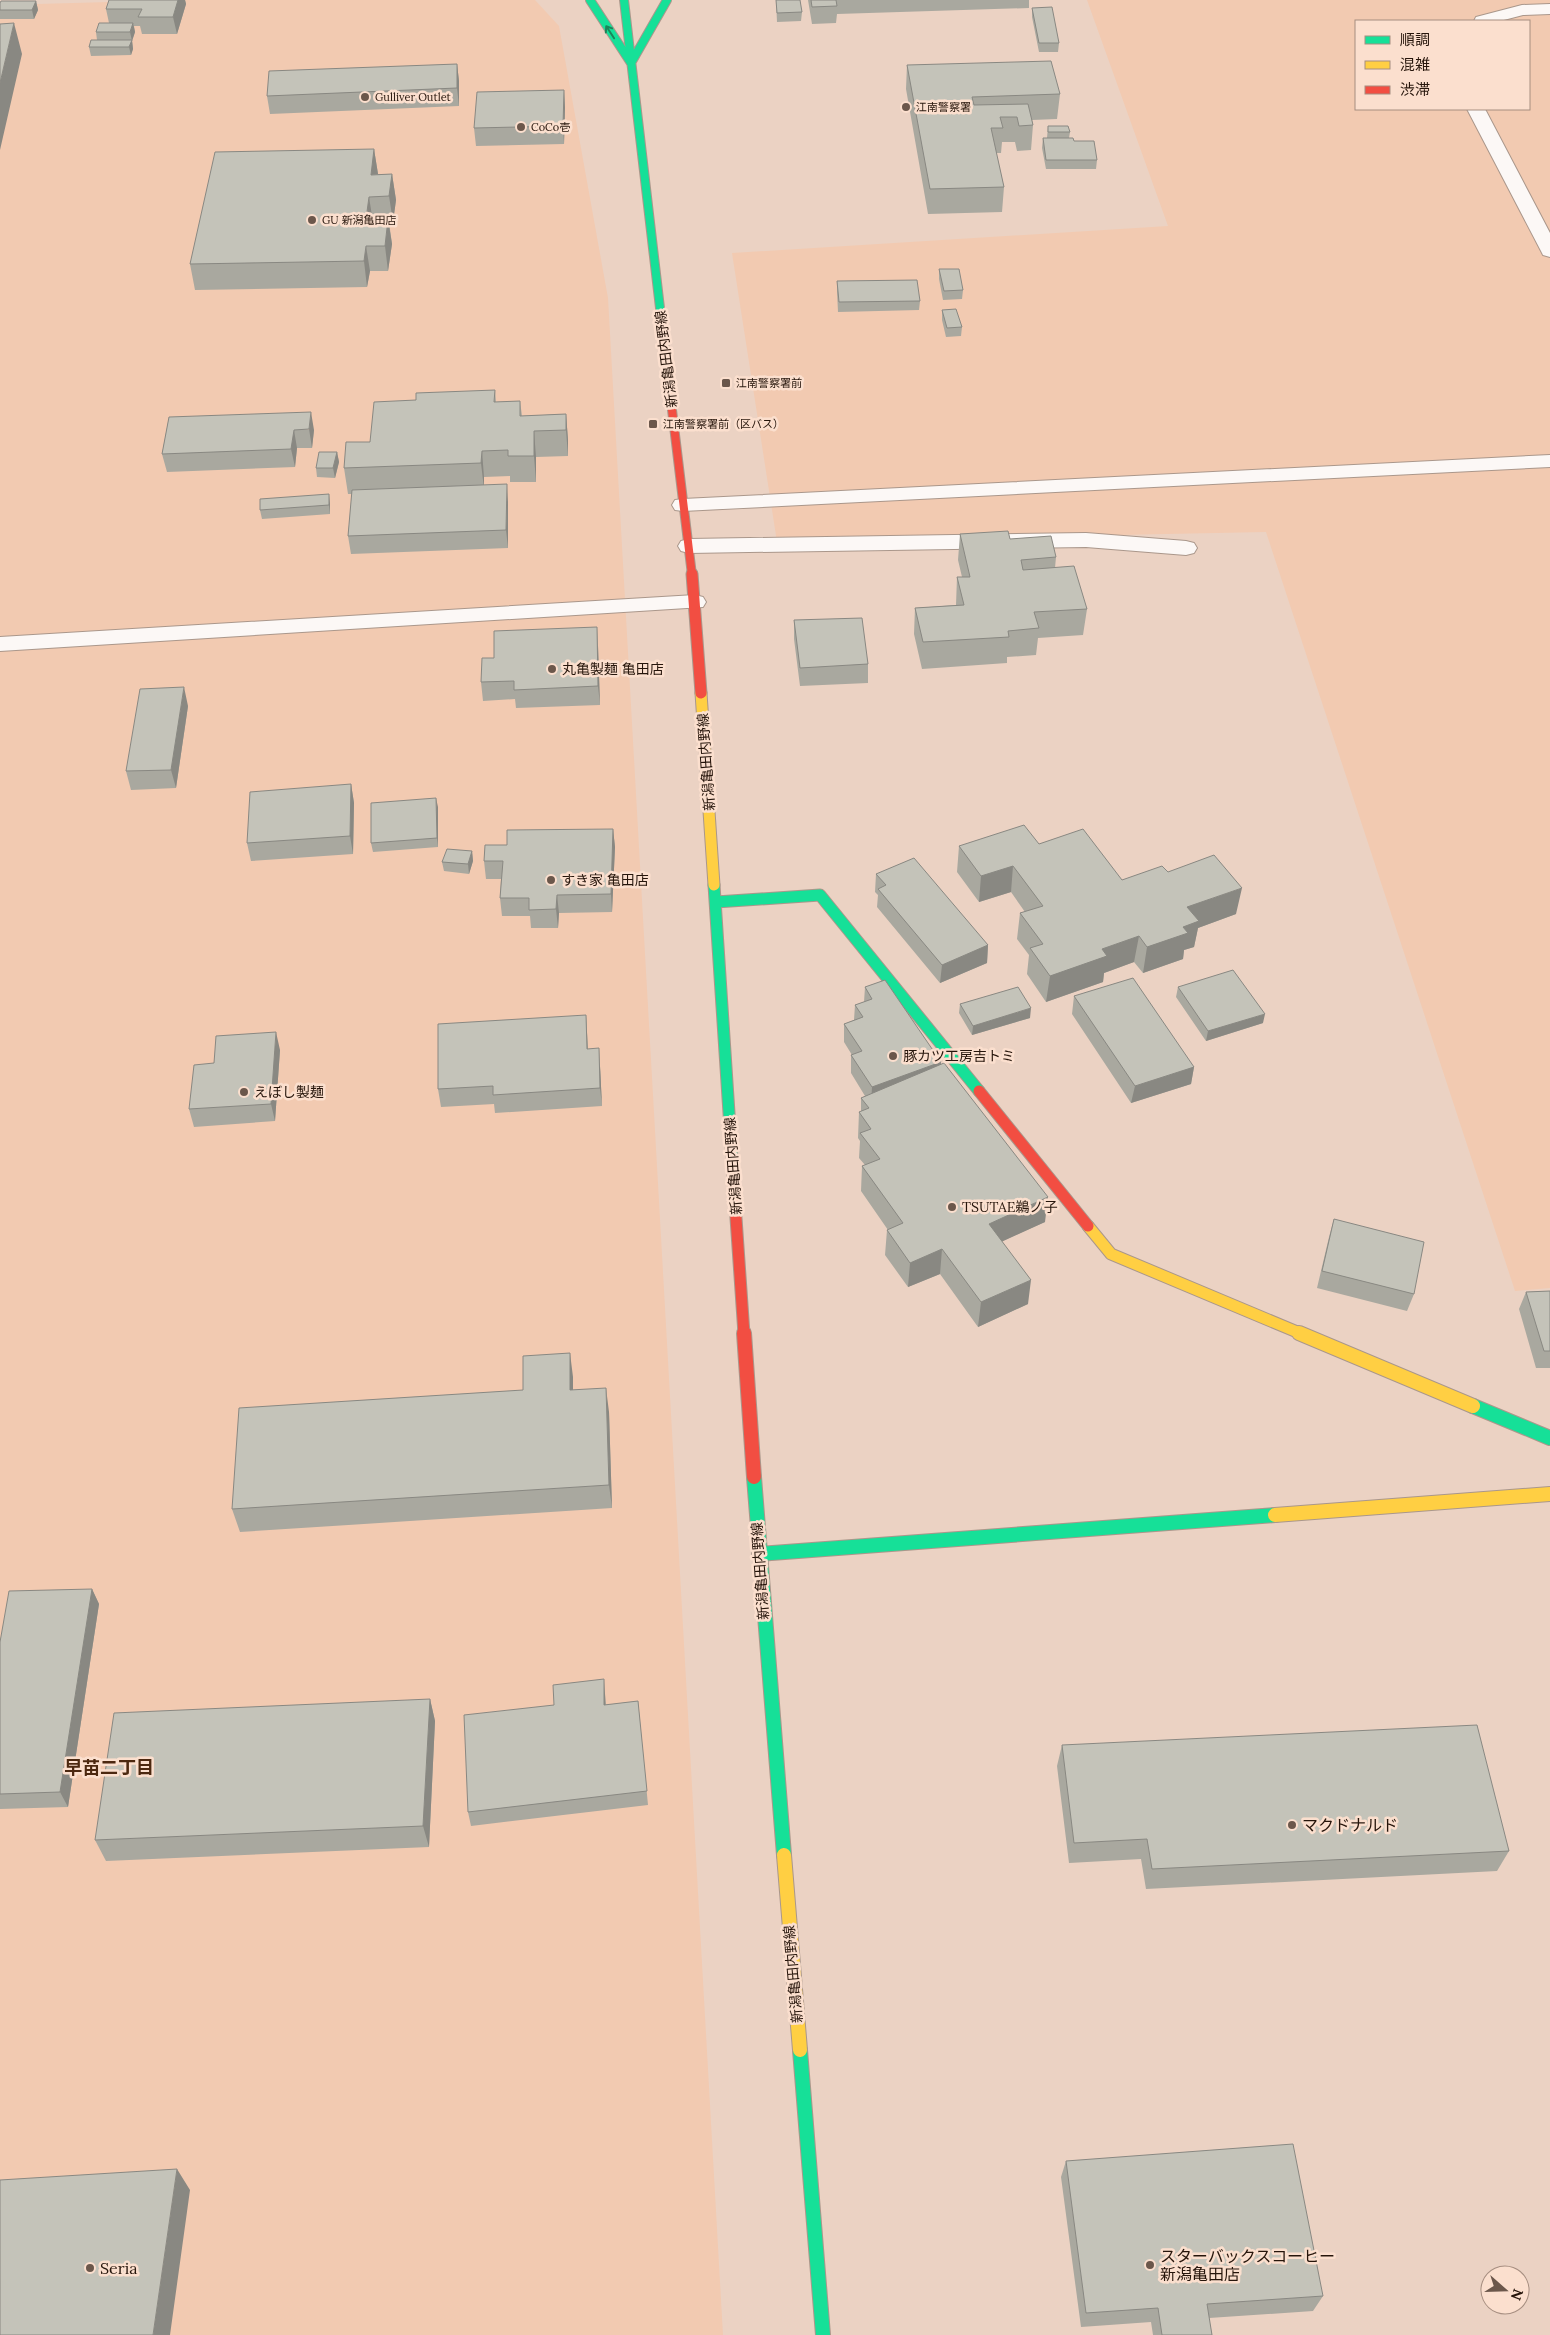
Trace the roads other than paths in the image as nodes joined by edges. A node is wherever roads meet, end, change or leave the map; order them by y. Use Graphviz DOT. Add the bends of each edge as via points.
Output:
graph roads {
  1 [pos="590,0"];
  2 [pos="624,0"];
  3 [pos="667,0"];
  4 [pos="1550,9"];
  5 [pos="1486,20"];
  6 [pos="631,64"];
  7 [pos="1477,110"];
  8 [pos="1550,251"];
  9 [pos="1550,462"];
  10 [pos="683,505"];
  11 [pos="688,546"];
  12 [pos="1186,548"];
  13 [pos="695,602"];
  14 [pos="0,644"];
  15 [pos="716,902"];
  16 [pos="1550,1438"];
  17 [pos="1550,1494"];
  18 [pos="759,1554"];
  19 [pos="823,2335"];
  6 -- 1 [label="main road, one-way"];
  2 -- 6 [label="main road, 新潟亀田内野線"];
  3 -- 6 [label="main road"];
  4 -- 5 [label="street" via="1522,10"];
  6 -- 10 [label="main road, 新潟亀田内野線"];
  7 -- 8 [label="street"];
  9 -- 10 [label="street"];
  10 -- 11 [label="main road, 新潟亀田内野線"];
  11 -- 12 [label="street" via="1086,540"];
  11 -- 13 [label="main road, 新潟亀田内野線"];
  13 -- 14 [label="street"];
  13 -- 15 [label="main road, 新潟亀田内野線"];
  15 -- 16 [label="main road" via="820,896 1111,1254"];
  15 -- 18 [label="main road, 新潟亀田内野線"];
  17 -- 18 [label="main road"];
  18 -- 19 [label="main road, 新潟亀田内野線"];
}
